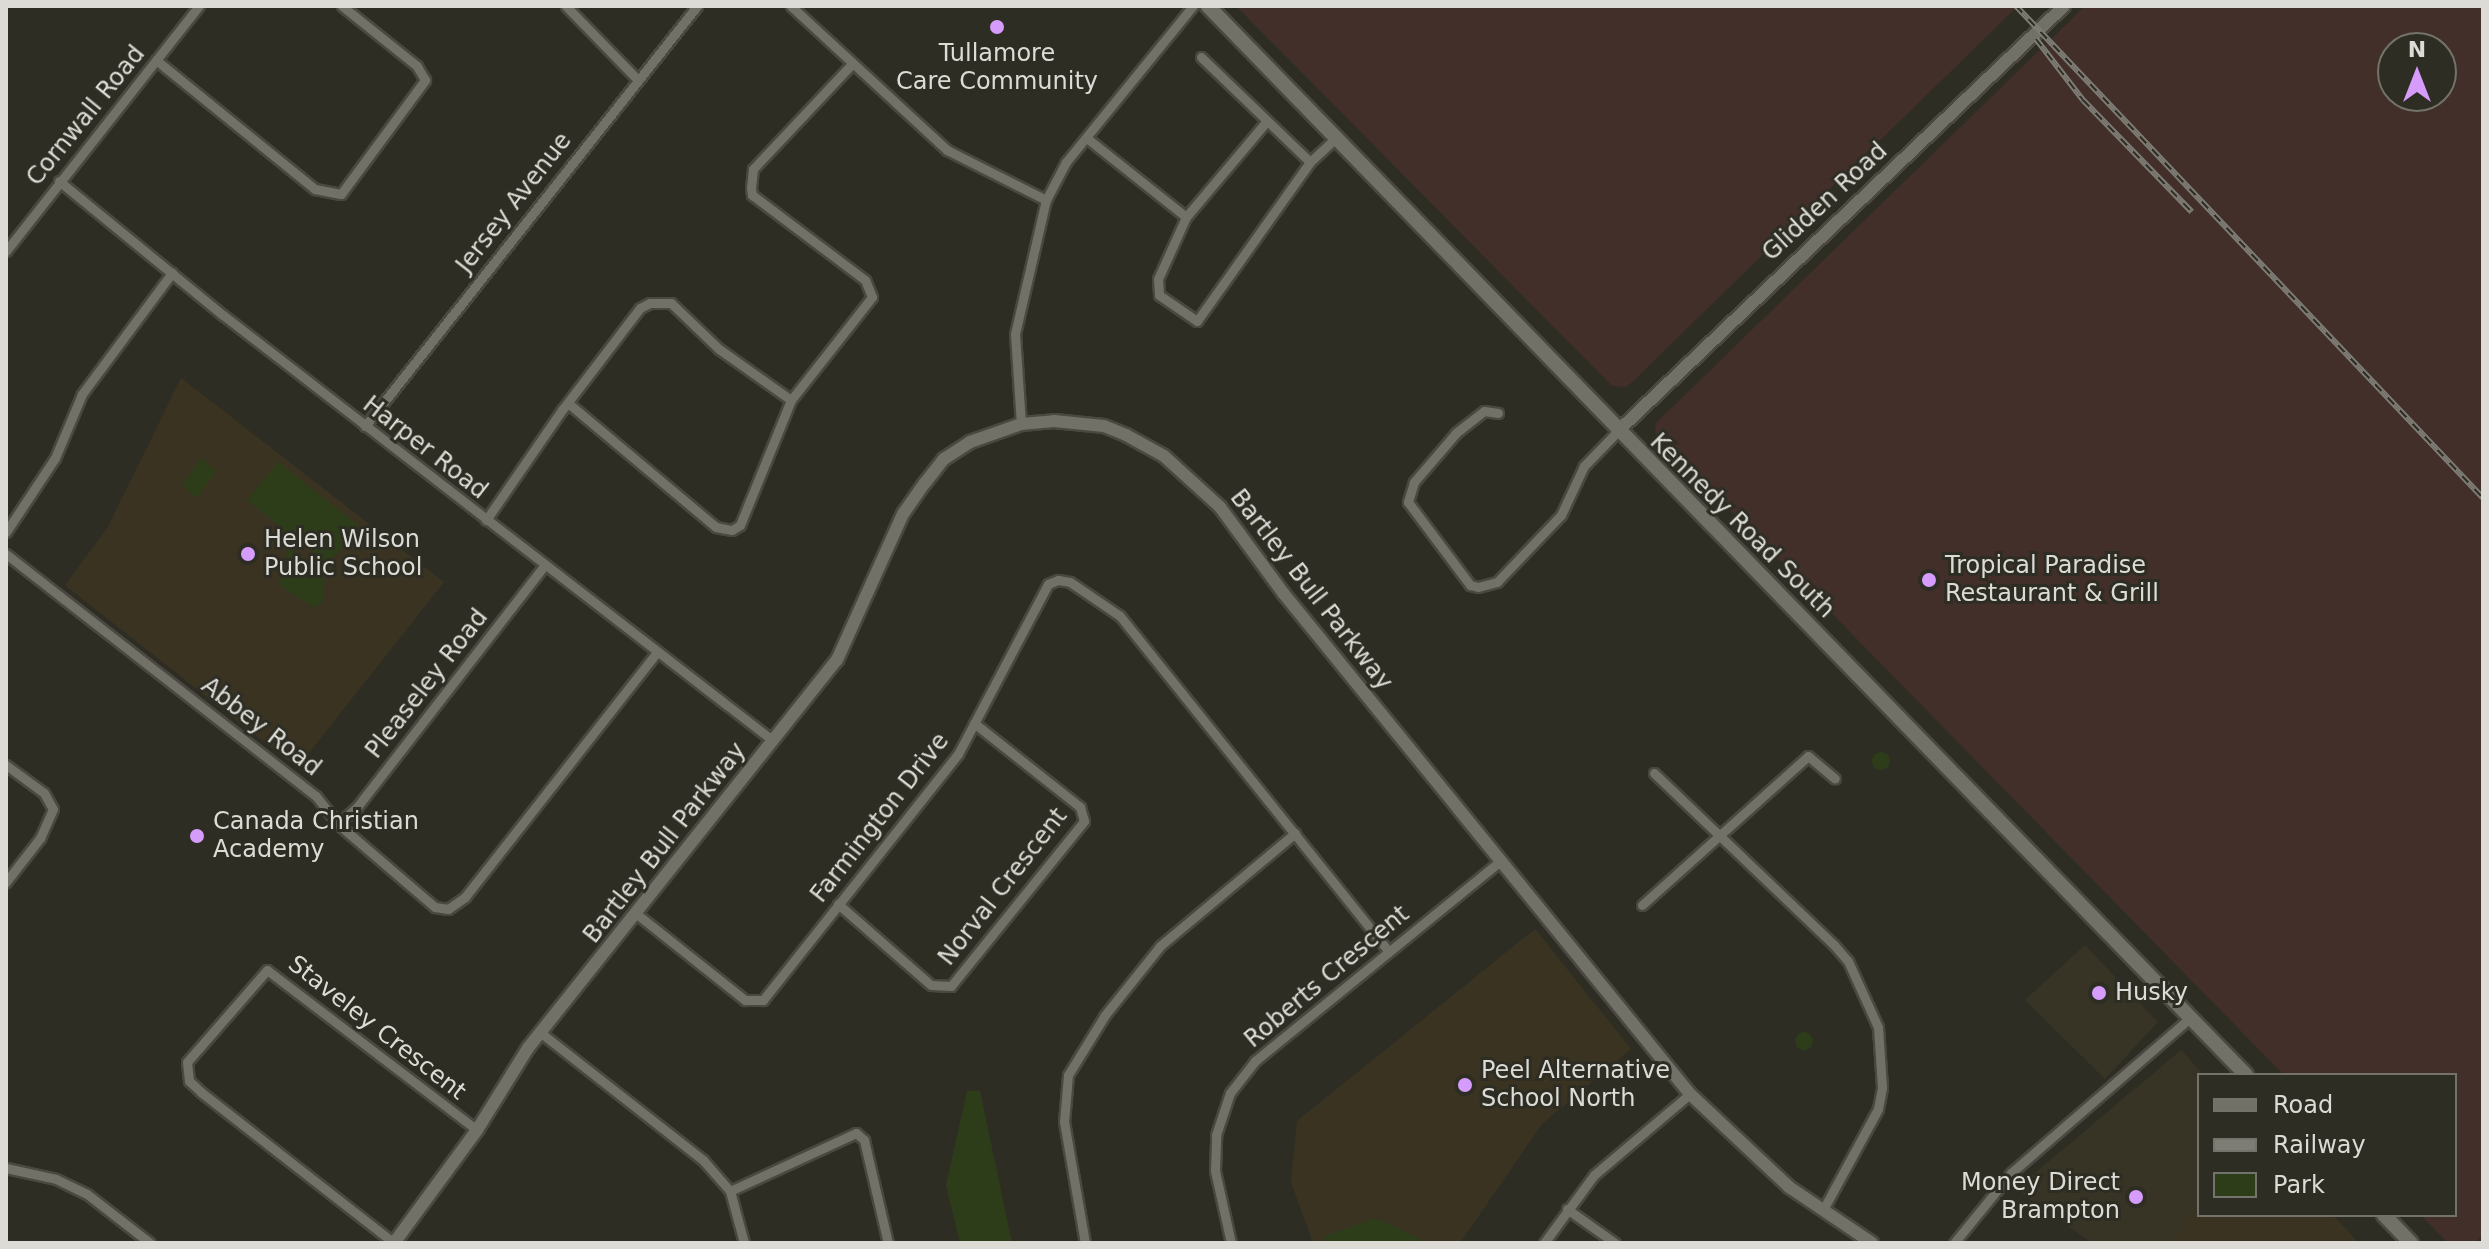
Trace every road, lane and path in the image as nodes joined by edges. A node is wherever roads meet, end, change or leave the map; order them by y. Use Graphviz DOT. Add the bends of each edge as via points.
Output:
graph roads {
  1 [pos="199,6"];
  2 [pos="342,6"];
  3 [pos="566,6"];
  4 [pos="697,6"];
  5 [pos="791,6"];
  6 [pos="1193,6"];
  7 [pos="1208,6"];
  8 [pos="2064,6"];
  9 [pos="1201,57"];
  10 [pos="156,60"];
  11 [pos="851,65"];
  12 [pos="637,79"];
  13 [pos="1266,122"];
  14 [pos="1088,139"];
  15 [pos="1335,139"];
  16 [pos="1310,162"];
  17 [pos="59,181"];
  18 [pos="1046,200"];
  19 [pos="1186,217"];
  20 [pos="6,251"];
  21 [pos="172,273"];
  22 [pos="791,400"];
  23 [pos="568,403"];
  24 [pos="1498,413"];
  25 [pos="1021,424"];
  26 [pos="365,426"];
  27 [pos="1617,432"];
  28 [pos="486,520"];
  29 [pos="6,532"];
  30 [pos="6,554"];
  31 [pos="544,566"];
  32 [pos="657,652"];
  33 [pos="974,723"];
  34 [pos="772,740"];
  35 [pos="6,765"];
  36 [pos="1654,773"];
  37 [pos="1835,779"];
  38 [pos="338,824"];
  39 [pos="1295,833"];
  40 [pos="1719,835"];
  41 [pos="1500,861"];
  42 [pos="6,882"];
  43 [pos="838,904"];
  44 [pos="1642,905"];
  45 [pos="638,915"];
  46 [pos="1388,950"];
  47 [pos="2189,1019"];
  48 [pos="541,1033"];
  49 [pos="2244,1073"];
  50 [pos="1690,1094"];
  51 [pos="477,1130"];
  52 [pos="6,1168"];
  53 [pos="730,1191"];
  54 [pos="1567,1209"];
  55 [pos="1823,1210"];
  56 [pos="2386,1217"];
  57 [pos="150,1243"];
  58 [pos="394,1243"];
  59 [pos="744,1243"];
  60 [pos="888,1243"];
  61 [pos="1085,1243"];
  62 [pos="1231,1243"];
  63 [pos="1544,1243"];
  64 [pos="1615,1243"];
  65 [pos="1872,1243"];
  66 [pos="1954,1243"];
  67 [pos="2411,1243"];
  1 -- 10 [label="street, Cornwall Road"];
  2 -- 10 [label="street" via="417,66 425,86 341,194 315,189"];
  3 -- 12 [label="street"];
  4 -- 12 [label="street, Jersey Avenue"];
  5 -- 11 [label="street"];
  6 -- 14 [label="street"];
  7 -- 15 [label="main road, Kennedy Road South"];
  8 -- 27 [label="street, Glidden Road"];
  9 -- 13 [label="street"];
  10 -- 17 [label="street, Cornwall Road"];
  11 -- 18 [label="street" via="947,150"];
  11 -- 22 [label="street" via="753,169 752,195 870,285 872,297"];
  12 -- 26 [label="street, Jersey Avenue"];
  13 -- 16 [label="street"];
  13 -- 19 [label="street"];
  14 -- 18 [label="street" via="1066,162"];
  14 -- 19 [label="street"];
  15 -- 16 [label="street"];
  15 -- 27 [label="main road, Kennedy Road South"];
  16 -- 19 [label="street" via="1197,321 1159,295 1158,279"];
  17 -- 20 [label="street, Cornwall Road"];
  17 -- 21 [label="street, Harper Road"];
  18 -- 25 [label="street" via="1015,334"];
  21 -- 26 [label="street, Harper Road"];
  21 -- 29 [label="street" via="82,394 55,458"];
  22 -- 23 [label="street" via="719,349 671,303 659,299 640,308"];
  22 -- 23 [label="street" via="740,525 732,530 716,527"];
  23 -- 28 [label="street"];
  24 -- 27 [label="street" via="1484,411 1456,433 1414,482 1408,502 1470,585 1478,587 1497,582 1561,515 1584,466"];
  25 -- 34 [label="street, Bartley Bull Parkway" via="970,442 944,459 925,483 903,514 837,660"];
  25 -- 41 [label="street, Bartley Bull Parkway" via="1104,426 1164,456 1209,497"];
  26 -- 28 [label="street, Harper Road"];
  27 -- 47 [label="main road, Kennedy Road South"];
  28 -- 31 [label="street, Harper Road"];
  30 -- 38 [label="street, Abbey Road" via="316,796"];
  31 -- 32 [label="street, Harper Road"];
  31 -- 38 [label="street, Pleaseley Road" via="357,807"];
  32 -- 34 [label="street, Harper Road"];
  32 -- 38 [label="street, Abbey Road" via="458,905 435,907"];
  33 -- 39 [label="street, Farmington Drive" via="1048,584 1070,582 1120,616"];
  33 -- 43 [label="street, Farmington Drive" via="958,754"];
  33 -- 43 [label="street, Norval Crescent" via="1080,807 1084,821 951,986 931,985"];
  34 -- 45 [label="street, Bartley Bull Parkway"];
  35 -- 42 [label="street" via="44,793 53,809 40,838"];
  36 -- 40 [label="street"];
  37 -- 40 [label="street" via="1808,756"];
  39 -- 46 [label="street, Farmington Drive"];
  39 -- 61 [label="street" via="1160,946 1105,1015 1068,1075 1064,1122"];
  40 -- 44 [label="street"];
  40 -- 55 [label="street" via="1848,961 1878,1027 1878,1109"];
  41 -- 46 [label="street, Roberts Crescent"];
  41 -- 50 [label="street, Bartley Bull Parkway"];
  43 -- 45 [label="street, Farmington Drive" via="771,990 754,1003"];
  45 -- 48 [label="street, Bartley Bull Parkway"];
  46 -- 62 [label="street, Roberts Crescent" via="1255,1061 1230,1093 1216,1135 1215,1171"];
  47 -- 49 [label="main road, Kennedy Road South"];
  47 -- 66 [label="street" via="2011,1173"];
  48 -- 51 [label="street, Bartley Bull Parkway"];
  48 -- 53 [label="street" via="662,1125"];
  50 -- 54 [label="street" via="1594,1175"];
  50 -- 55 [label="street, Bartley Bull Parkway" via="1745,1150"];
  51 -- 58 [label="street, Bartley Bull Parkway"];
  51 -- 58 [label="street, Staveley Crescent" via="267,970 187,1062 189,1081 201,1092"];
  52 -- 57 [label="street" via="56,1179 87,1194"];
  53 -- 59 [label="street"];
  53 -- 60 [label="street" via="856,1133 864,1140"];
  54 -- 63 [label="street"];
  54 -- 64 [label="street"];
  55 -- 65 [label="street, Bartley Bull Parkway"];
  56 -- 67 [label="main road"];
}
